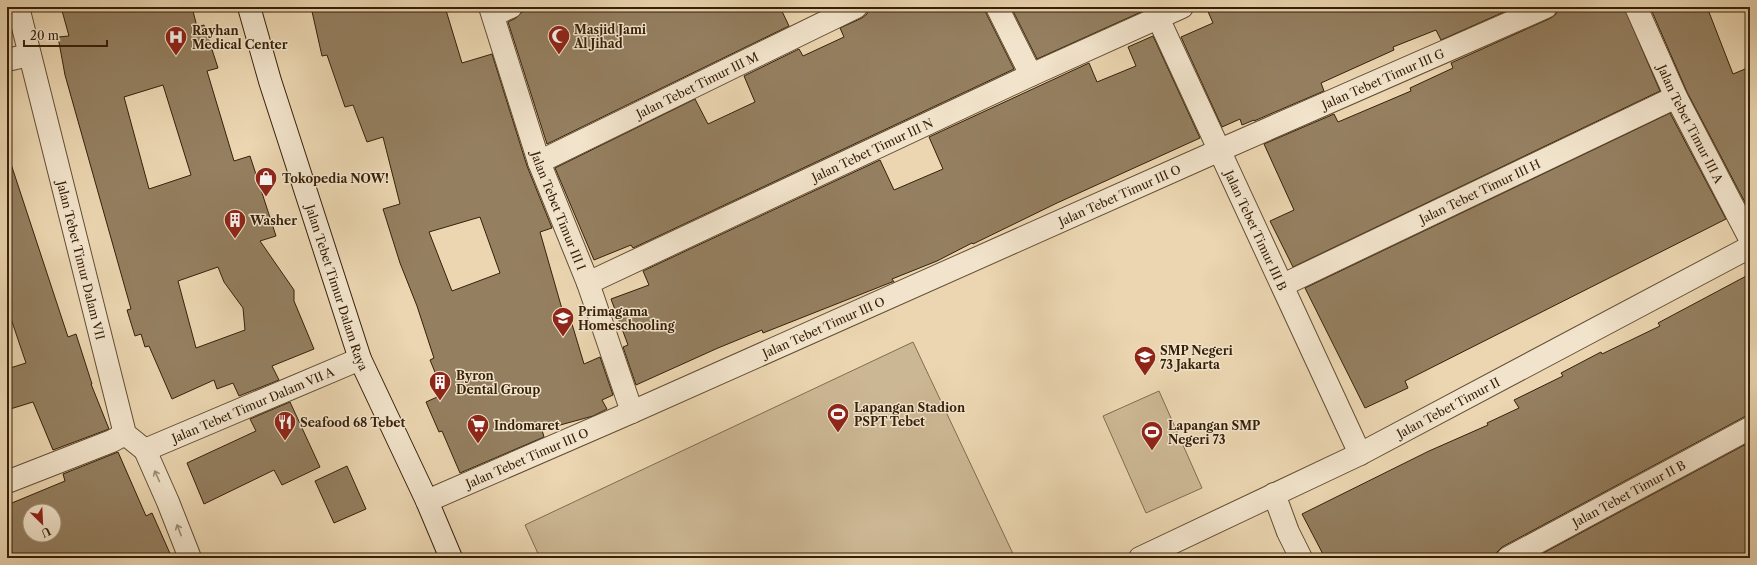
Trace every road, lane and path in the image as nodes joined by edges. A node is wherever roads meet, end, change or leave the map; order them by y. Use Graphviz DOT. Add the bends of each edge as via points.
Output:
graph roads {
  1 [pos="18,7"];
  2 [pos="249,7"];
  3 [pos="856,7"];
  4 [pos="997,7"];
  5 [pos="1182,7"];
  6 [pos="1546,7"];
  7 [pos="1636,7"];
  8 [pos="498,10"];
  9 [pos="1156,13"];
  10 [pos="29,55"];
  11 [pos="7,60"];
  12 [pos="1031,75"];
  13 [pos="1676,97"];
  14 [pos="1220,150"];
  15 [pos="539,162"];
  16 [pos="1750,239"];
  17 [pos="1750,247"];
  18 [pos="588,283"];
  19 [pos="1283,285"];
  20 [pos="360,360"];
  21 [pos="632,412"];
  22 [pos="1750,428"];
  23 [pos="125,434"];
  24 [pos="145,450"];
  25 [pos="1360,454"];
  26 [pos="7,482"];
  27 [pos="1274,494"];
  28 [pos="426,501"];
  29 [pos="190,558"];
  30 [pos="451,558"];
  31 [pos="1140,558"];
  32 [pos="1301,558"];
  33 [pos="1508,558"];
  1 -- 10 [label="street, Jalan Tebet Timur Dalam VII"];
  2 -- 20 [label="street, Jalan Tebet Timur Dalam Raya" via="270,81"];
  3 -- 15 [label="street, Jalan Tebet Timur III M"];
  4 -- 12 [label="street"];
  5 -- 9 [label="street, Jalan Tebet Timur III N"];
  6 -- 14 [label="street, Jalan Tebet Timur III G"];
  7 -- 13 [label="street, Jalan Tebet Timur III A"];
  8 -- 15 [label="street, Jalan Tebet Timur III I"];
  9 -- 12 [label="street, Jalan Tebet Timur III N"];
  9 -- 14 [label="street, Jalan Tebet Timur III B"];
  10 -- 11 [label="street"];
  10 -- 23 [label="street, Jalan Tebet Timur Dalam VII" via="79,244"];
  12 -- 18 [label="street, Jalan Tebet Timur III N"];
  13 -- 16 [label="street, Jalan Tebet Timur III A"];
  13 -- 19 [label="street, Jalan Tebet Timur III H"];
  14 -- 19 [label="street, Jalan Tebet Timur III B"];
  14 -- 21 [label="street, Jalan Tebet Timur III O"];
  15 -- 18 [label="street, Jalan Tebet Timur III I"];
  17 -- 25 [label="street, Jalan Tebet Timur II"];
  18 -- 21 [label="street, Jalan Tebet Timur III I"];
  19 -- 25 [label="street, Jalan Tebet Timur III B"];
  20 -- 24 [label="street, Jalan Tebet Timur Dalam VII A"];
  20 -- 28 [label="street, Jalan Tebet Timur Dalam Raya"];
  21 -- 28 [label="street, Jalan Tebet Timur III O"];
  22 -- 33 [label="street, Jalan Tebet Timur II B"];
  23 -- 24 [label="street"];
  23 -- 26 [label="street"];
  29 -- 24 [label="street, one-way"];
  25 -- 27 [label="street, Jalan Tebet Timur II"];
  27 -- 31 [label="street, Jalan Tebet Timur II"];
  27 -- 32 [label="street"];
  28 -- 30 [label="street, Jalan Tebet Timur Dalam Raya"];
}
